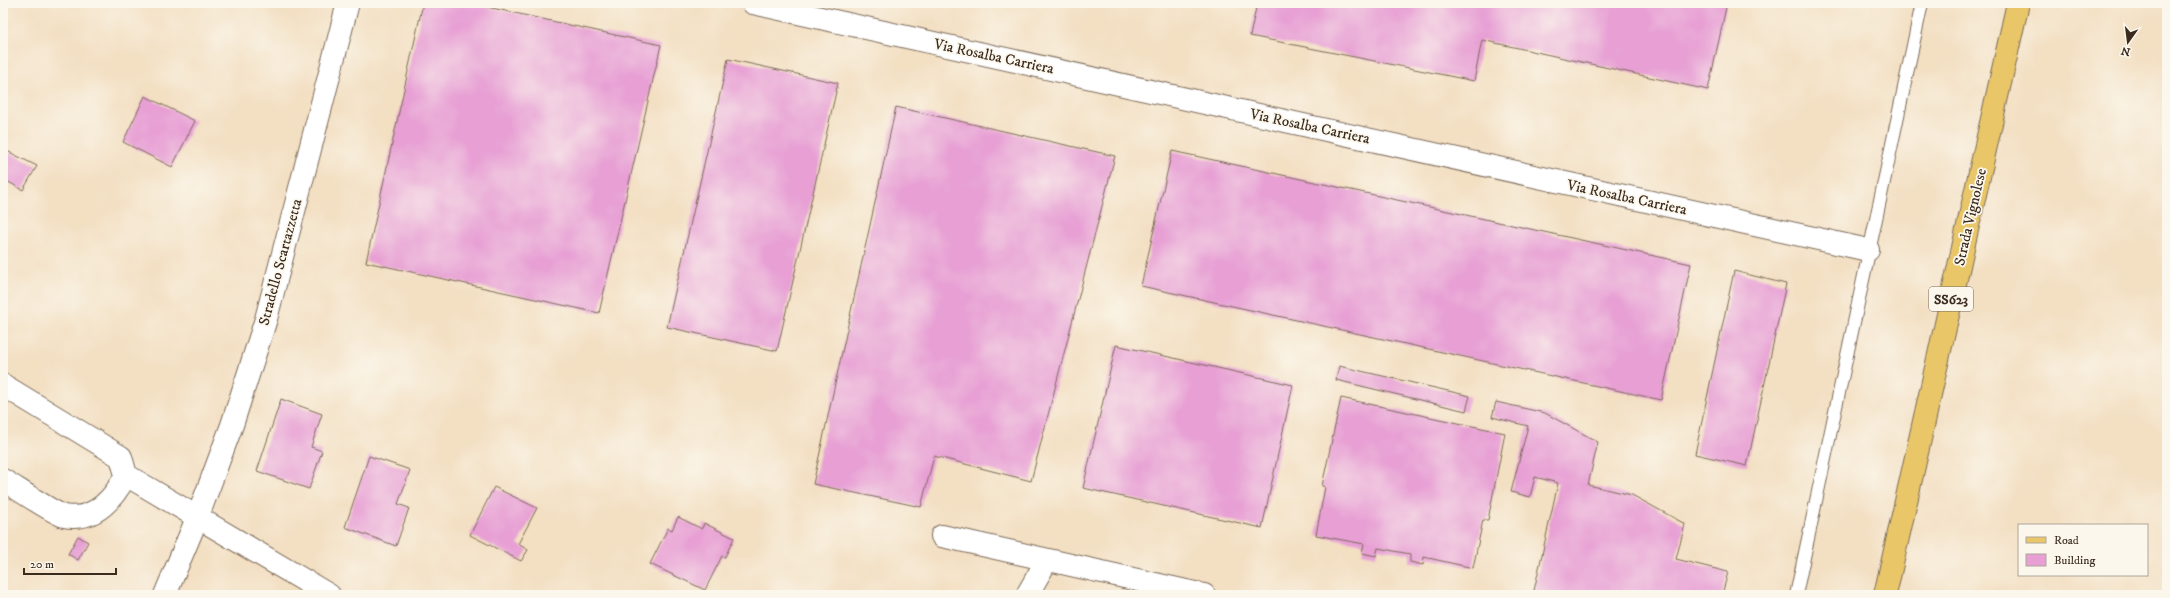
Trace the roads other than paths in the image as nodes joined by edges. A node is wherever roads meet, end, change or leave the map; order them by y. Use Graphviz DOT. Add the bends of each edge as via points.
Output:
graph roads {
  1 [pos="348,3"];
  2 [pos="753,3"];
  3 [pos="1922,3"];
  4 [pos="2018,3"];
  5 [pos="1868,250"];
  6 [pos="3,385"];
  7 [pos="126,474"];
  8 [pos="3,480"];
  9 [pos="198,516"];
  10 [pos="942,536"];
  11 [pos="1047,560"];
  12 [pos="165,595"];
  13 [pos="329,595"];
  14 [pos="1026,595"];
  15 [pos="1204,595"];
  16 [pos="1796,595"];
  17 [pos="1885,595"];
  1 -- 9 [label="street, Stradello Scartazzetta" via="266,319 232,425"];
  2 -- 5 [label="street, Via Rosalba Carriera"];
  3 -- 5 [label="lane"];
  4 -- 17 [label="main road, Strada Vignolese / SS623"];
  5 -- 16 [label="lane"];
  6 -- 7 [label="street" via="121,457"];
  7 -- 8 [label="street" via="116,494 99,509 76,517 63,516"];
  7 -- 9 [label="street"];
  9 -- 12 [label="street, Stradello Scartazzetta"];
  9 -- 13 [label="street"];
  10 -- 11 [label="street"];
  11 -- 14 [label="street"];
  11 -- 15 [label="street"];
}
